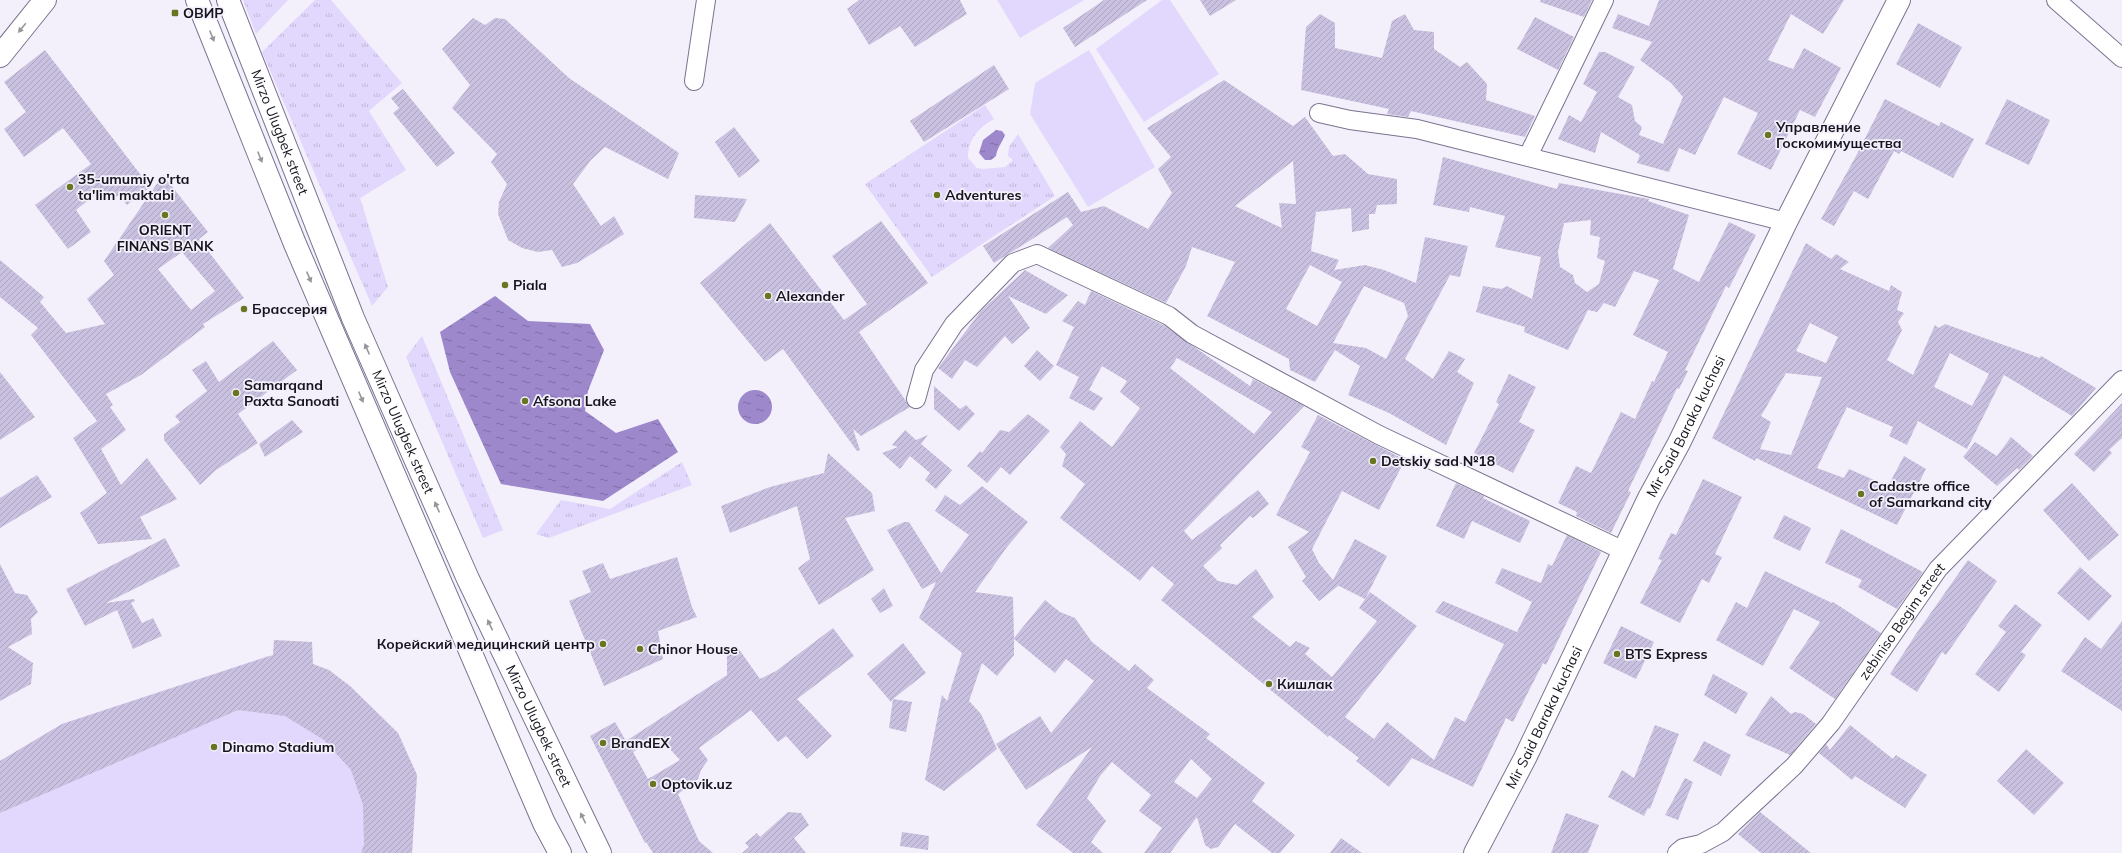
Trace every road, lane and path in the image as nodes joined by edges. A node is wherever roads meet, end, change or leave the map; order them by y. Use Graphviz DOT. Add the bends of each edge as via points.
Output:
graph roads {
  1 [pos="45,0"];
  2 [pos="197,0"];
  3 [pos="228,0"];
  4 [pos="706,0"];
  5 [pos="1604,0"];
  6 [pos="1899,0"];
  7 [pos="2056,0"];
  8 [pos="0,56"];
  9 [pos="2122,58"];
  10 [pos="694,82"];
  11 [pos="1319,113"];
  12 [pos="1528,156"];
  13 [pos="1786,222"];
  14 [pos="2120,384"];
  15 [pos="916,399"];
  16 [pos="1624,551"];
  17 [pos="560,853"];
  18 [pos="600,853"];
  19 [pos="1475,853"];
  20 [pos="1677,853"];
  1 -- 8 [label="main road, one-way"];
  2 -- 17 [label="main road, Mirzo Ulugbek street, one-way" via="298,252 541,815"];
  18 -- 3 [label="main road, Mirzo Ulugbek street, one-way" via="468,579 353,318"];
  4 -- 10 [label="street"];
  5 -- 12 [label="street"];
  6 -- 13 [label="main road, Mir Said Baraka kuchasi"];
  7 -- 9 [label="street"];
  11 -- 12 [label="street" via="1417,129"];
  12 -- 13 [label="street"];
  13 -- 16 [label="main road, Mir Said Baraka kuchasi"];
  14 -- 20 [label="street, zebiniso Begim street" via="1938,569 1830,723 1794,766 1723,832"];
  15 -- 16 [label="street" via="924,370 954,324 1013,263 1038,254 1169,316 1192,334 1379,435"];
  16 -- 19 [label="main road, Mir Said Baraka kuchasi" via="1525,758"];
}
